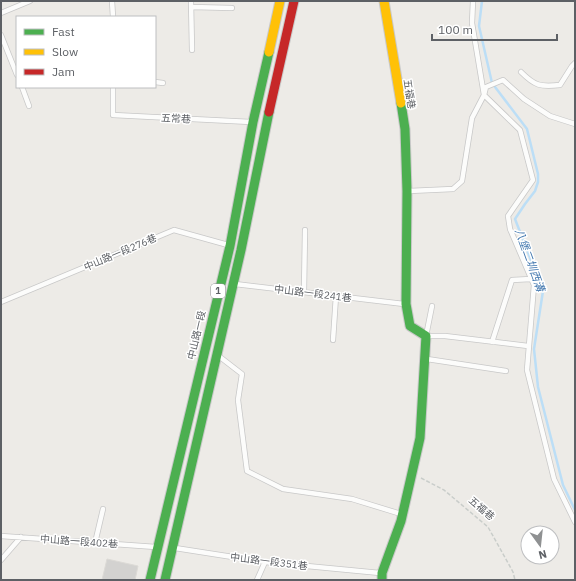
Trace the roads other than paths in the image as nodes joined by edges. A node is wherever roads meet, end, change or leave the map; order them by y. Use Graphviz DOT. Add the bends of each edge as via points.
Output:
graph roads {
  1 [pos="30,1"];
  2 [pos="112,1"];
  3 [pos="280,1"];
  4 [pos="294,1"];
  5 [pos="384,1"];
  6 [pos="473,1"];
  7 [pos="191,4"];
  8 [pos="232,8"];
  9 [pos="1,13"];
  10 [pos="112,16"];
  11 [pos="1,36"];
  12 [pos="192,50"];
  13 [pos="575,63"];
  14 [pos="521,72"];
  15 [pos="16,73"];
  16 [pos="156,82"];
  17 [pos="163,83"];
  18 [pos="22,88"];
  19 [pos="113,88"];
  20 [pos="484,94"];
  21 [pos="29,106"];
  22 [pos="253,122"];
  23 [pos="575,124"];
  24 [pos="266,127"];
  25 [pos="407,191"];
  26 [pos="304,230"];
  27 [pos="230,246"];
  28 [pos="241,250"];
  29 [pos="531,279"];
  30 [pos="220,282"];
  31 [pos="233,284"];
  32 [pos="304,292"];
  33 [pos="336,296"];
  34 [pos="1,302"];
  35 [pos="406,304"];
  36 [pos="432,306"];
  37 [pos="426,336"];
  38 [pos="333,340"];
  39 [pos="492,342"];
  40 [pos="528,346"];
  41 [pos="217,355"];
  42 [pos="424,359"];
  43 [pos="506,371"];
  44 [pos="103,509"];
  45 [pos="402,515"];
  46 [pos="575,522"];
  47 [pos="1,536"];
  48 [pos="21,537"];
  49 [pos="95,543"];
  50 [pos="158,547"];
  51 [pos="173,548"];
  52 [pos="1,560"];
  53 [pos="265,562"];
  54 [pos="382,577"];
  55 [pos="150,580"];
  56 [pos="165,580"];
  57 [pos="257,580"];
  1 -- 9 [label="lane"];
  2 -- 10 [label="lane"];
  3 -- 22 [label="main road, 中山路一段 / 1"];
  4 -- 24 [label="main road, 1"];
  5 -- 25 [label="main road, 五福巷" via="405,129"];
  6 -- 20 [label="lane" via="472,23"];
  7 -- 8 [label="lane"];
  7 -- 12 [label="lane"];
  11 -- 15 [label="lane"];
  13 -- 14 [label="lane" via="560,85 547,86 531,82"];
  16 -- 17 [label="lane"];
  18 -- 21 [label="lane"];
  19 -- 22 [label="lane, 五常巷" via="113,115"];
  20 -- 23 [label="lane" via="486,87 503,80 524,100 550,116"];
  20 -- 25 [label="lane" via="472,118 462,181 453,189"];
  20 -- 29 [label="lane" via="520,130 533,180 508,216 510,229"];
  22 -- 24 [label="lane, 五常巷"];
  22 -- 27 [label="main road, 中山路一段 / 1"];
  24 -- 28 [label="main road, 1"];
  25 -- 35 [label="main road, 五福巷"];
  26 -- 32 [label="lane"];
  27 -- 28 [label="lane, 中山路一段276巷"];
  27 -- 30 [label="main road, 中山路一段 / 1"];
  27 -- 34 [label="lane, 中山路一段276巷" via="174,230"];
  28 -- 31 [label="main road, 1"];
  29 -- 39 [label="lane" via="512,280"];
  29 -- 40 [label="lane" via="534,285"];
  30 -- 31 [label="lane, 中山路一段241巷"];
  30 -- 50 [label="main road, 中山路一段 / 1"];
  31 -- 32 [label="lane, 中山路一段241巷"];
  31 -- 41 [label="main road, 1"];
  32 -- 33 [label="lane, 中山路一段241巷"];
  33 -- 35 [label="lane, 中山路一段241巷"];
  33 -- 38 [label="lane"];
  35 -- 37 [label="main road, 五福巷" via="410,326"];
  36 -- 37 [label="lane"];
  37 -- 39 [label="lane"];
  37 -- 42 [label="main road"];
  39 -- 40 [label="lane"];
  40 -- 46 [label="lane" via="527,370 549,463"];
  41 -- 45 [label="lane" via="242,374 238,400 247,471 283,489 352,499"];
  41 -- 51 [label="main road, 1"];
  42 -- 43 [label="lane"];
  42 -- 45 [label="main road" via="420,438"];
  44 -- 49 [label="lane"];
  45 -- 54 [label="main road"];
  47 -- 48 [label="lane, 中山路一段402巷"];
  48 -- 49 [label="lane, 中山路一段402巷"];
  48 -- 52 [label="lane"];
  49 -- 50 [label="lane, 中山路一段402巷"];
  50 -- 51 [label="lane, 中山路一段351巷"];
  50 -- 55 [label="main road, 中山路一段 / 1"];
  51 -- 53 [label="lane, 中山路一段351巷"];
  51 -- 56 [label="main road, 1"];
  53 -- 54 [label="lane, 中山路一段351巷"];
  53 -- 57 [label="lane"];
}
